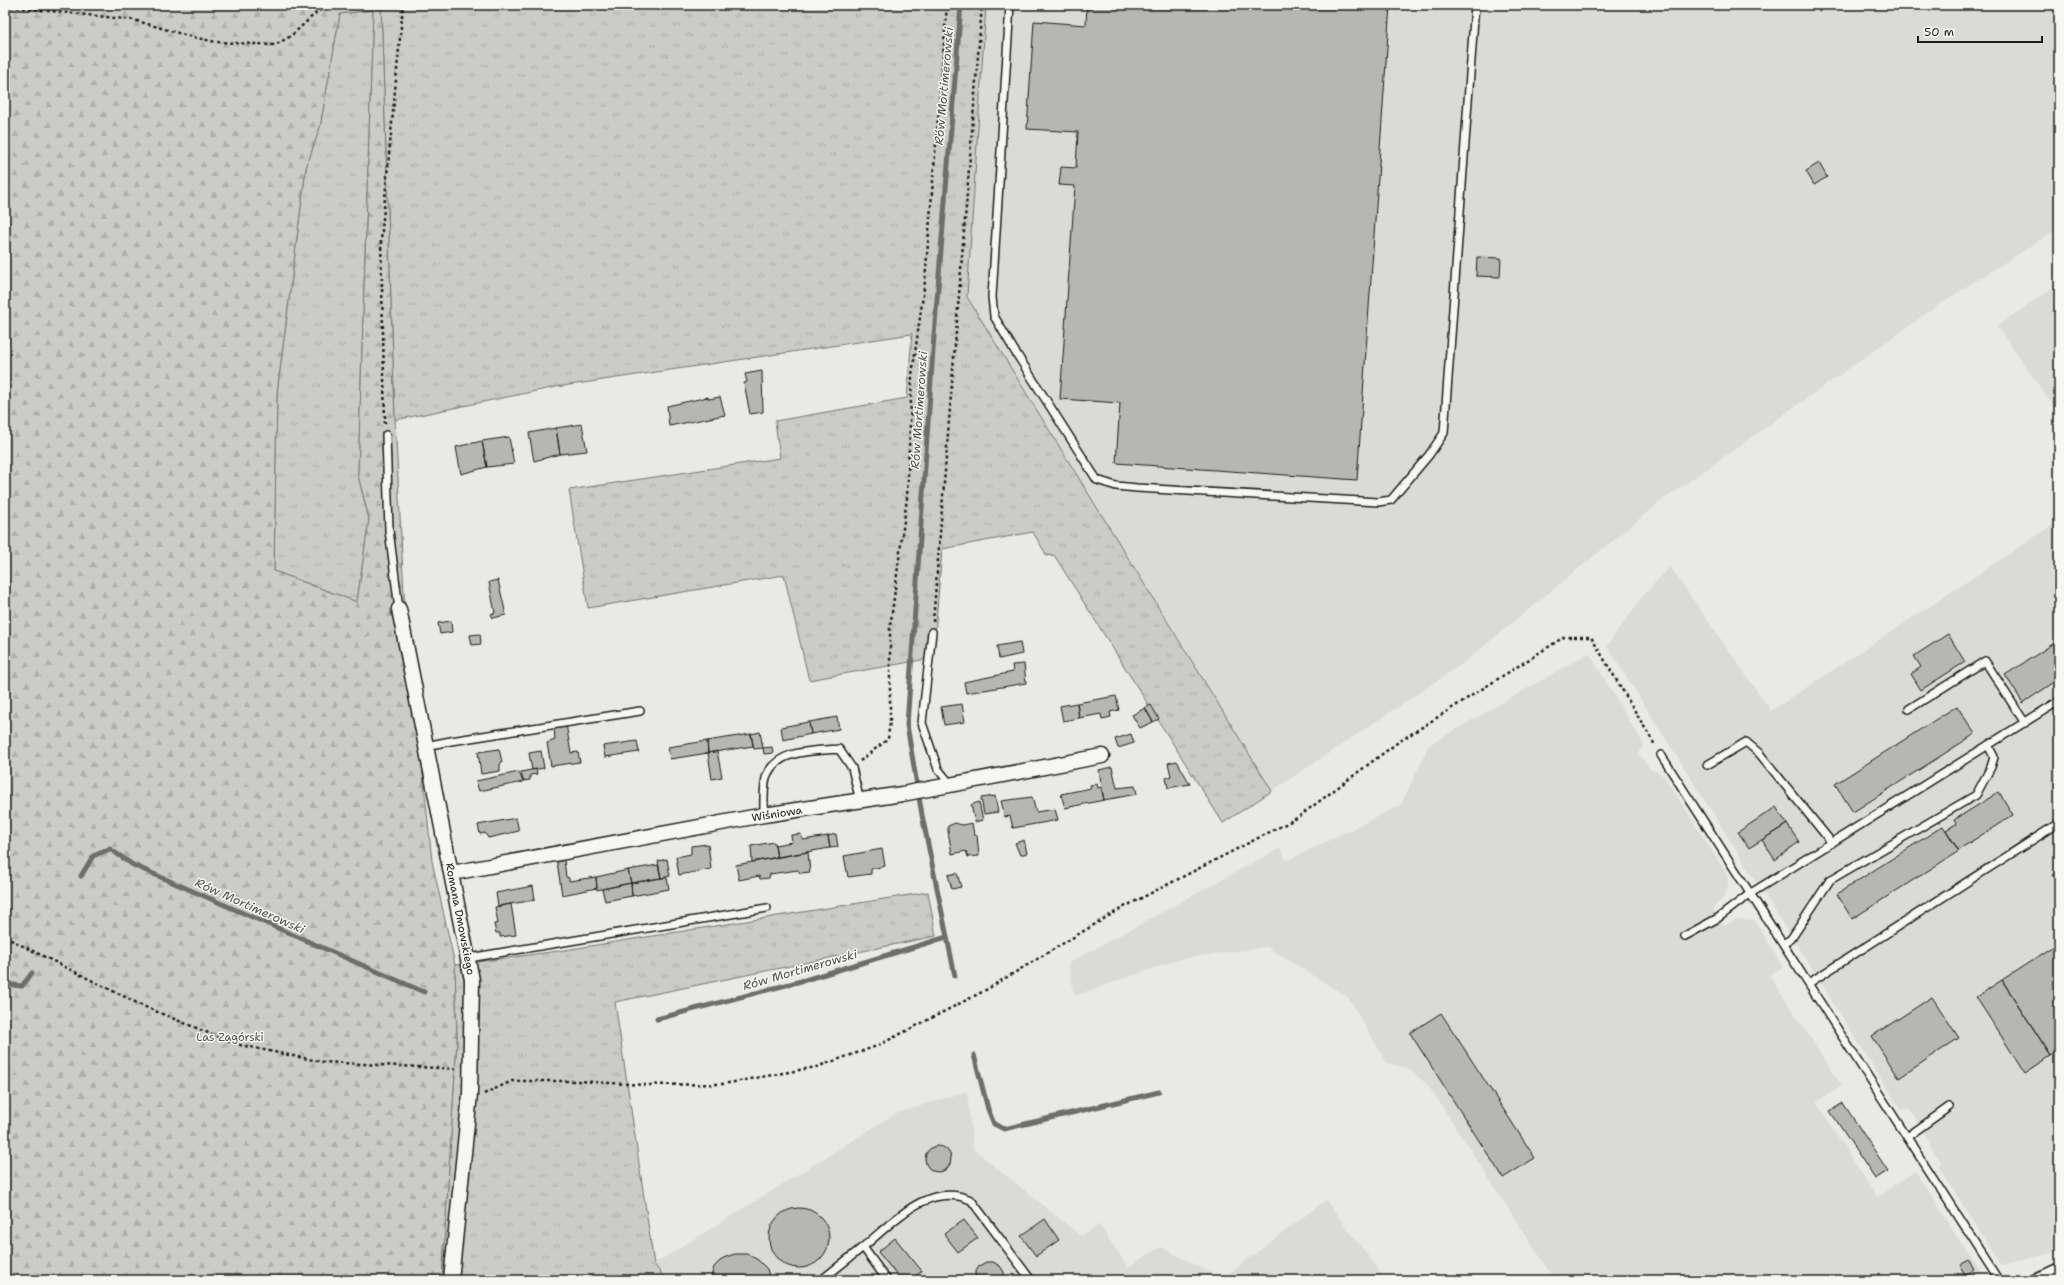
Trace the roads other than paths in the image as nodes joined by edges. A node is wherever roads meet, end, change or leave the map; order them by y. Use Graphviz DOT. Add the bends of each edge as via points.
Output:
graph roads {
  1 [pos="1010,5"];
  2 [pos="1475,5"];
  3 [pos="386,435"];
  4 [pos="400,609"];
  5 [pos="932,632"];
  6 [pos="2059,701"];
  7 [pos="1909,709"];
  8 [pos="640,711"];
  9 [pos="2025,722"];
  10 [pos="1988,745"];
  11 [pos="425,746"];
  12 [pos="1661,755"];
  13 [pos="1102,756"];
  14 [pos="1707,765"];
  15 [pos="951,785"];
  16 [pos="860,801"];
  17 [pos="764,815"];
  18 [pos="2059,823"];
  19 [pos="1832,843"];
  20 [pos="452,873"];
  21 [pos="1751,893"];
  22 [pos="767,908"];
  23 [pos="1685,936"];
  24 [pos="1783,944"];
  25 [pos="469,958"];
  26 [pos="1809,983"];
  27 [pos="1949,1107"];
  28 [pos="1907,1137"];
  29 [pos="863,1247"];
  30 [pos="2059,1270"];
  31 [pos="452,1280"];
  32 [pos="826,1280"];
  33 [pos="887,1280"];
  34 [pos="1031,1280"];
  35 [pos="1999,1280"];
  36 [pos="2038,1280"];
  1 -- 2 [label="lane" via="992,297 994,316 1097,480 1116,486 1137,488 1378,502 1391,500 1444,433"];
  3 -- 4 [label="lane" via="389,530"];
  4 -- 11 [label="street, Romana Dmowskiego"];
  5 -- 15 [label="lane" via="922,723 938,769"];
  6 -- 9 [label="lane"];
  7 -- 9 [label="lane" via="1984,660"];
  8 -- 11 [label="lane"];
  9 -- 10 [label="lane"];
  10 -- 19 [label="lane"];
  10 -- 24 [label="lane" via="1994,757 1976,795 1830,880 1791,939"];
  11 -- 20 [label="street, Romana Dmowskiego"];
  12 -- 21 [label="lane"];
  13 -- 15 [label="street, Wiśniowa"];
  14 -- 19 [label="lane" via="1746,742 1759,753"];
  15 -- 16 [label="street, Wiśniowa"];
  16 -- 17 [label="street, Wiśniowa"];
  16 -- 17 [label="lane" via="852,768 838,749 803,752 777,760 766,776"];
  17 -- 20 [label="street, Wiśniowa"];
  18 -- 26 [label="lane"];
  19 -- 21 [label="lane"];
  20 -- 25 [label="street, Romana Dmowskiego"];
  21 -- 23 [label="lane" via="1718,918"];
  21 -- 24 [label="lane"];
  22 -- 25 [label="lane"];
  24 -- 26 [label="lane"];
  25 -- 31 [label="street, Romana Dmowskiego" via="472,980 470,1094"];
  26 -- 28 [label="lane"];
  27 -- 28 [label="lane"];
  28 -- 35 [label="lane"];
  29 -- 32 [label="lane" via="824,1278"];
  29 -- 33 [label="lane"];
  29 -- 34 [label="lane" via="922,1200 935,1196 960,1195 971,1200"];
  30 -- 36 [label="street"];
}
